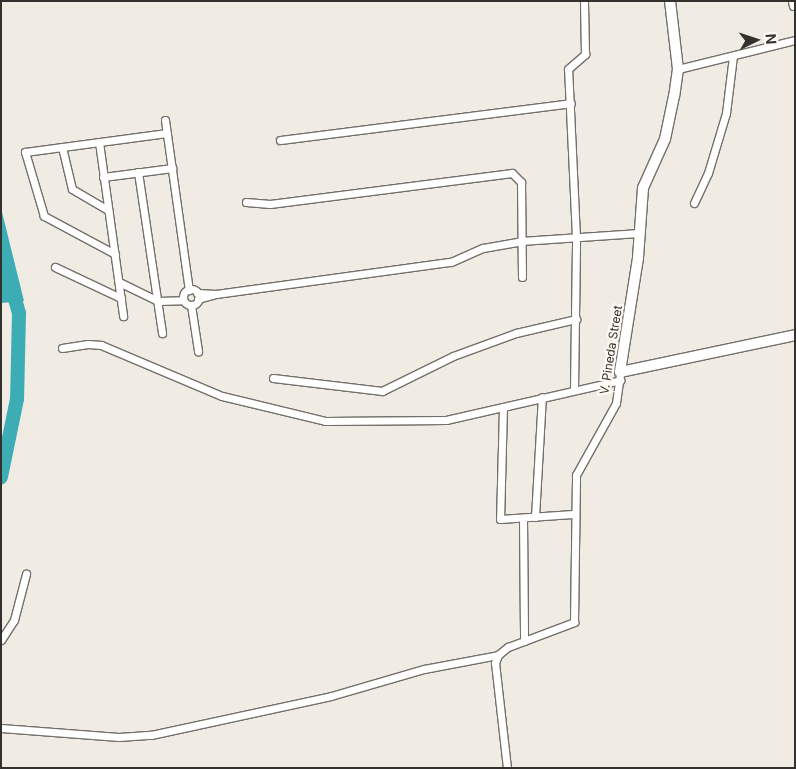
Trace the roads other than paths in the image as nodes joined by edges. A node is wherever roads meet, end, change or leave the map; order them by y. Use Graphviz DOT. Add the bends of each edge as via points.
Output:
graph roads {
  1 [pos="584,1"];
  2 [pos="670,1"];
  3 [pos="795,40"];
  4 [pos="734,56"];
  5 [pos="678,69"];
  6 [pos="571,104"];
  7 [pos="165,120"];
  8 [pos="167,133"];
  9 [pos="280,140"];
  10 [pos="99,142"];
  11 [pos="62,147"];
  12 [pos="172,168"];
  13 [pos="138,172"];
  14 [pos="103,177"];
  15 [pos="246,202"];
  16 [pos="694,203"];
  17 [pos="108,210"];
  18 [pos="638,233"];
  19 [pos="576,236"];
  20 [pos="521,241"];
  21 [pos="115,254"];
  22 [pos="55,267"];
  23 [pos="522,277"];
  24 [pos="119,282"];
  25 [pos="189,290"];
  26 [pos="198,296"];
  27 [pos="121,298"];
  28 [pos="183,300"];
  29 [pos="158,301"];
  30 [pos="191,305"];
  31 [pos="123,316"];
  32 [pos="576,319"];
  33 [pos="162,333"];
  34 [pos="795,335"];
  35 [pos="62,348"];
  36 [pos="198,351"];
  37 [pos="620,376"];
  38 [pos="273,378"];
  39 [pos="574,389"];
  40 [pos="542,397"];
  41 [pos="503,407"];
  42 [pos="573,514"];
  43 [pos="535,517"];
  44 [pos="523,518"];
  45 [pos="26,574"];
  46 [pos="1,640"];
  47 [pos="524,641"];
  48 [pos="498,655"];
  49 [pos="1,728"];
  50 [pos="506,768"];
  1 -- 6 [label="street" via="585,54 568,69"];
  2 -- 5 [label="street, V. Pineda Street"];
  3 -- 4 [label="street"];
  4 -- 5 [label="street"];
  4 -- 16 [label="street" via="726,113 708,173"];
  5 -- 18 [label="street, V. Pineda Street" via="665,139 643,188"];
  6 -- 9 [label="street"];
  6 -- 19 [label="street"];
  7 -- 8 [label="street"];
  8 -- 10 [label="street"];
  8 -- 12 [label="street"];
  10 -- 11 [label="street"];
  10 -- 14 [label="street"];
  11 -- 17 [label="street" via="72,189"];
  11 -- 21 [label="street" via="25,152 44,216"];
  12 -- 13 [label="street"];
  12 -- 25 [label="street"];
  13 -- 14 [label="street"];
  13 -- 29 [label="street"];
  14 -- 17 [label="street"];
  15 -- 20 [label="street" via="270,204 512,173 521,182"];
  17 -- 21 [label="street"];
  18 -- 19 [label="street"];
  18 -- 37 [label="street, V. Pineda Street" via="638,258"];
  19 -- 20 [label="street"];
  19 -- 32 [label="street"];
  20 -- 23 [label="street"];
  20 -- 26 [label="street" via="483,248 451,262"];
  21 -- 24 [label="street"];
  22 -- 27 [label="street"];
  24 -- 27 [label="street"];
  24 -- 29 [label="street"];
  25 -- 26 [label="street"];
  25 -- 28 [label="street"];
  26 -- 30 [label="street"];
  27 -- 31 [label="street"];
  28 -- 29 [label="street"];
  28 -- 30 [label="street"];
  29 -- 33 [label="street"];
  30 -- 36 [label="street"];
  32 -- 38 [label="street" via="516,334 453,356 382,391"];
  32 -- 39 [label="street"];
  34 -- 37 [label="street"];
  35 -- 41 [label="street" via="101,345 222,396 325,421 434,422"];
  37 -- 39 [label="street"];
  37 -- 42 [label="street, V. Pineda Street" via="616,403 576,475"];
  39 -- 40 [label="street"];
  40 -- 41 [label="street"];
  40 -- 43 [label="street"];
  41 -- 44 [label="street" via="498,515 500,519"];
  42 -- 43 [label="street"];
  42 -- 47 [label="street, V. Pineda Street" via="574,622"];
  43 -- 44 [label="street"];
  44 -- 47 [label="street"];
  45 -- 46 [label="street" via="14,620"];
  47 -- 48 [label="street, V. Pineda Street"];
  48 -- 49 [label="street, V. Pineda Street" via="424,669 331,696 151,735 119,737"];
  48 -- 50 [label="street" via="494,672"];
}
